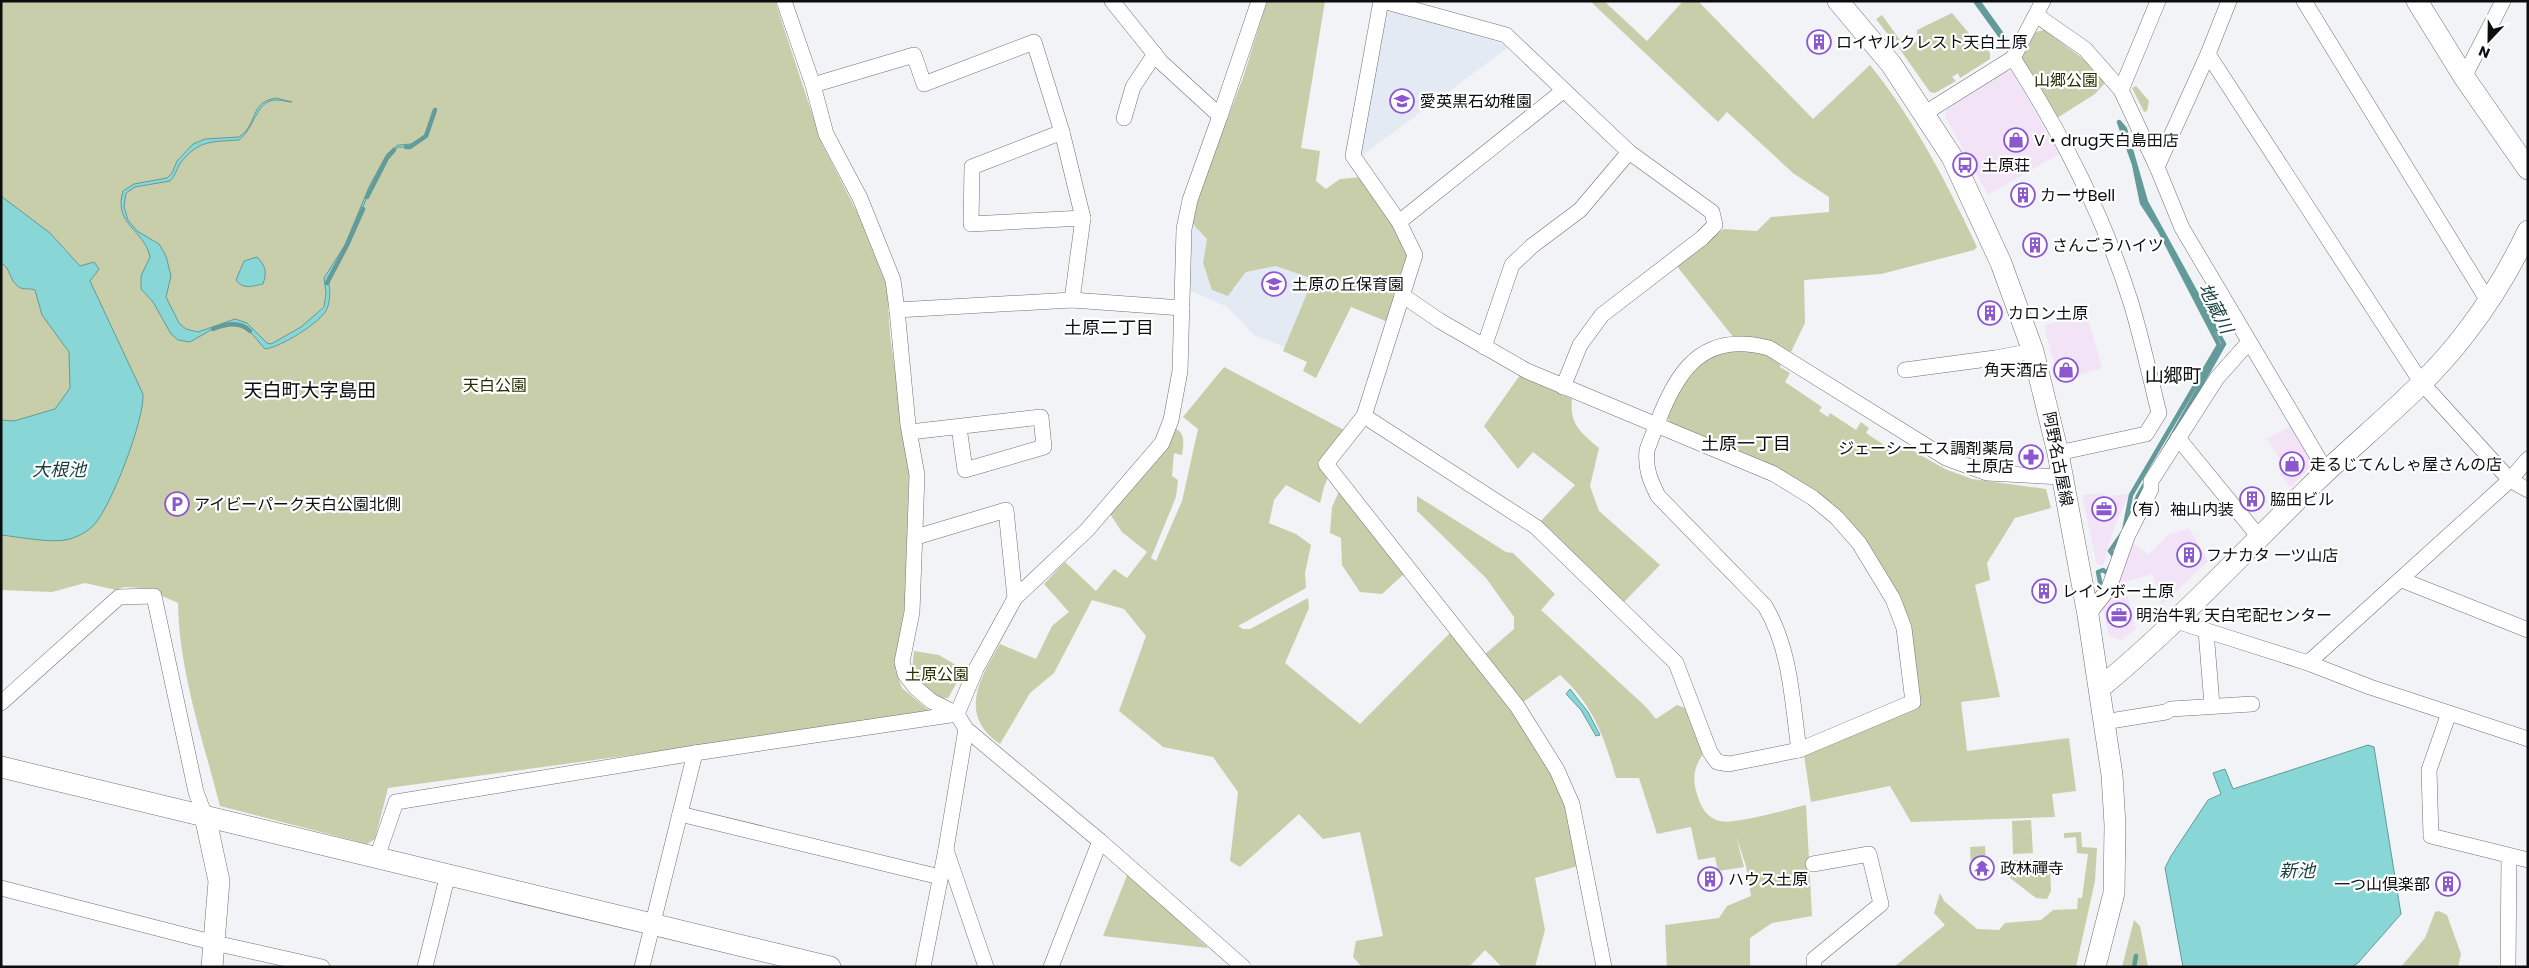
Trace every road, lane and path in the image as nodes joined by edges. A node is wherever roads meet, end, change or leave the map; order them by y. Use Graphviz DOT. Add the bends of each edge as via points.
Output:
graph roads {
  1 [pos="784,1"];
  2 [pos="1112,1"];
  3 [pos="1259,1"];
  4 [pos="1382,1"];
  5 [pos="1838,1"];
  6 [pos="2043,1"];
  7 [pos="2158,1"];
  8 [pos="2229,1"];
  9 [pos="2304,1"];
  10 [pos="2417,1"];
  11 [pos="2503,1"];
  12 [pos="2036,15"];
  13 [pos="1155,54"];
  14 [pos="2208,54"];
  15 [pos="2013,58"];
  16 [pos="2464,77"];
  17 [pos="813,85"];
  18 [pos="2120,90"];
  19 [pos="1563,91"];
  20 [pos="1925,113"];
  21 [pos="1220,116"];
  22 [pos="1124,118"];
  23 [pos="1062,132"];
  24 [pos="1629,152"];
  25 [pos="2157,167"];
  26 [pos="2528,169"];
  27 [pos="1083,218"];
  28 [pos="1399,222"];
  29 [pos="2528,231"];
  30 [pos="1402,296"];
  31 [pos="1072,300"];
  32 [pos="2488,301"];
  33 [pos="1182,308"];
  34 [pos="897,310"];
  35 [pos="2249,342"];
  36 [pos="1484,347"];
  37 [pos="2033,351"];
  38 [pos="1905,370"];
  39 [pos="2420,382"];
  40 [pos="1563,387"];
  41 [pos="1364,416"];
  42 [pos="1656,425"];
  43 [pos="959,427"];
  44 [pos="910,432"];
  45 [pos="2178,438"];
  46 [pos="2058,452"];
  47 [pos="2528,458"];
  48 [pos="2326,471"];
  49 [pos="2062,477"];
  50 [pos="2510,480"];
  51 [pos="2528,490"];
  52 [pos="916,537"];
  53 [pos="2259,537"];
  54 [pos="2402,580"];
  55 [pos="1015,598"];
  56 [pos="2088,615"];
  57 [pos="2173,620"];
  58 [pos="2528,630"];
  59 [pos="2206,631"];
  60 [pos="2308,663"];
  61 [pos="2100,688"];
  62 [pos="1,703"];
  63 [pos="2252,704"];
  64 [pos="2212,705"];
  65 [pos="2449,713"];
  66 [pos="957,714"];
  67 [pos="2104,722"];
  68 [pos="966,729"];
  69 [pos="2528,739"];
  70 [pos="1800,750"];
  71 [pos="695,753"];
  72 [pos="1,767"];
  73 [pos="680,814"];
  74 [pos="204,816"];
  75 [pos="1100,841"];
  76 [pos="946,849"];
  77 [pos="2509,856"];
  78 [pos="377,857"];
  79 [pos="2528,860"];
  80 [pos="1814,864"];
  81 [pos="448,874"];
  82 [pos="940,877"];
  83 [pos="1,888"];
  84 [pos="654,924"];
  85 [pos="215,943"];
  86 [pos="1224,960"];
  87 [pos="212,967"];
  88 [pos="322,967"];
  89 [pos="425,967"];
  90 [pos="642,967"];
  91 [pos="830,967"];
  92 [pos="923,967"];
  93 [pos="986,967"];
  94 [pos="1051,967"];
  95 [pos="1243,967"];
  96 [pos="1604,967"];
  97 [pos="1814,967"];
  98 [pos="2094,967"];
  99 [pos="2508,967"];
  1 -- 17 [label="street"];
  2 -- 13 [label="street"];
  3 -- 21 [label="street"];
  4 -- 19 [label="street" via="1506,35"];
  4 -- 28 [label="street" via="1352,156"];
  5 -- 20 [label="street, 阿野名古屋線" via="1880,49"];
  6 -- 12 [label="street"];
  7 -- 18 [label="street"];
  8 -- 14 [label="street"];
  9 -- 32 [label="street"];
  10 -- 16 [label="street"];
  11 -- 16 [label="street"];
  12 -- 15 [label="street"];
  12 -- 18 [label="street" via="2085,49"];
  13 -- 21 [label="street"];
  13 -- 22 [label="street" via="1133,87"];
  14 -- 25 [label="street"];
  14 -- 39 [label="street"];
  15 -- 20 [label="street"];
  15 -- 46 [label="street" via="2051,117 2105,232 2131,304 2160,413 2146,434"];
  16 -- 26 [label="street"];
  17 -- 23 [label="street" via="914,55 924,84 1034,42"];
  17 -- 34 [label="street" via="826,134 860,198 892,280"];
  18 -- 25 [label="street"];
  19 -- 24 [label="street"];
  19 -- 28 [label="street"];
  20 -- 37 [label="street, 阿野名古屋線" via="1952,157 2001,263"];
  21 -- 33 [label="street" via="1190,200 1184,229"];
  23 -- 27 [label="street"];
  23 -- 27 [label="street" via="972,167 971,224"];
  24 -- 36 [label="street" via="1580,210 1512,265"];
  24 -- 40 [label="street" via="1712,212 1715,225 1602,315 1580,345"];
  25 -- 35 [label="street" via="2182,228"];
  27 -- 31 [label="street"];
  28 -- 30 [label="street" via="1414,255"];
  29 -- 32 [label="street"];
  30 -- 36 [label="street"];
  30 -- 41 [label="street"];
  31 -- 33 [label="street"];
  31 -- 34 [label="street"];
  32 -- 39 [label="street" via="2464,335"];
  33 -- 55 [label="street" via="1180,371 1171,420 1162,442 1087,530"];
  34 -- 44 [label="street"];
  35 -- 45 [label="street" via="2217,378"];
  35 -- 48 [label="street"];
  36 -- 40 [label="street"];
  37 -- 38 [label="street"];
  37 -- 46 [label="street, 阿野名古屋線"];
  39 -- 48 [label="street"];
  39 -- 50 [label="street"];
  40 -- 42 [label="street"];
  41 -- 70 [label="street" via="1536,527 1676,663 1710,752 1717,762 1729,764"];
  41 -- 96 [label="street" via="1326,464 1517,706 1557,770 1572,804"];
  42 -- 49 [label="street" via="1678,376 1700,355 1739,343 1757,345 1781,354 1946,458 1987,473"];
  42 -- 70 [label="street" via="1645,460 1649,479 1658,496 1765,606 1774,622 1785,648"];
  42 -- 70 [label="street" via="1774,474 1813,498 1836,517 1859,543 1893,599 1904,628 1913,702"];
  43 -- 43 [label="street" via="1041,417 1044,447 964,470"];
  43 -- 44 [label="street"];
  44 -- 52 [label="street" via="917,475"];
  45 -- 53 [label="street"];
  45 -- 56 [label="street" via="2151,481 2151,489 2109,588"];
  46 -- 49 [label="street, 阿野名古屋線"];
  47 -- 50 [label="street"];
  48 -- 53 [label="street"];
  49 -- 56 [label="street, 阿野名古屋線"];
  50 -- 51 [label="street"];
  50 -- 54 [label="street"];
  52 -- 55 [label="street" via="1006,510"];
  52 -- 66 [label="street" via="912,612 902,662 905,674 916,688"];
  53 -- 57 [label="street"];
  54 -- 58 [label="street"];
  54 -- 60 [label="street"];
  55 -- 66 [label="street" via="976,669"];
  56 -- 61 [label="street, 阿野名古屋線"];
  57 -- 59 [label="street"];
  57 -- 61 [label="street" via="2137,657"];
  59 -- 60 [label="street"];
  59 -- 64 [label="street"];
  60 -- 65 [label="street"];
  61 -- 67 [label="street, 阿野名古屋線"];
  62 -- 74 [label="street" via="119,598 154,596"];
  63 -- 64 [label="street"];
  64 -- 67 [label="street"];
  65 -- 69 [label="street"];
  65 -- 77 [label="street" via="2428,770 2432,836"];
  66 -- 68 [label="street"];
  66 -- 71 [label="street"];
  67 -- 98 [label="street, 阿野名古屋線" via="2116,825 2114,893"];
  68 -- 75 [label="street"];
  68 -- 76 [label="street"];
  71 -- 73 [label="street"];
  71 -- 78 [label="street" via="396,802"];
  72 -- 74 [label="street"];
  73 -- 82 [label="street"];
  73 -- 84 [label="street"];
  74 -- 78 [label="street"];
  74 -- 85 [label="street" via="219,880"];
  75 -- 86 [label="street"];
  75 -- 94 [label="street"];
  76 -- 82 [label="street"];
  76 -- 93 [label="street"];
  77 -- 79 [label="street"];
  77 -- 99 [label="street"];
  78 -- 81 [label="street"];
  80 -- 97 [label="street" via="1869,854 1880,904 1814,958"];
  81 -- 84 [label="street"];
  81 -- 89 [label="street"];
  82 -- 92 [label="street"];
  83 -- 85 [label="street"];
  84 -- 90 [label="street"];
  84 -- 91 [label="street"];
  85 -- 87 [label="street"];
  85 -- 88 [label="street"];
  86 -- 95 [label="street"];
}
